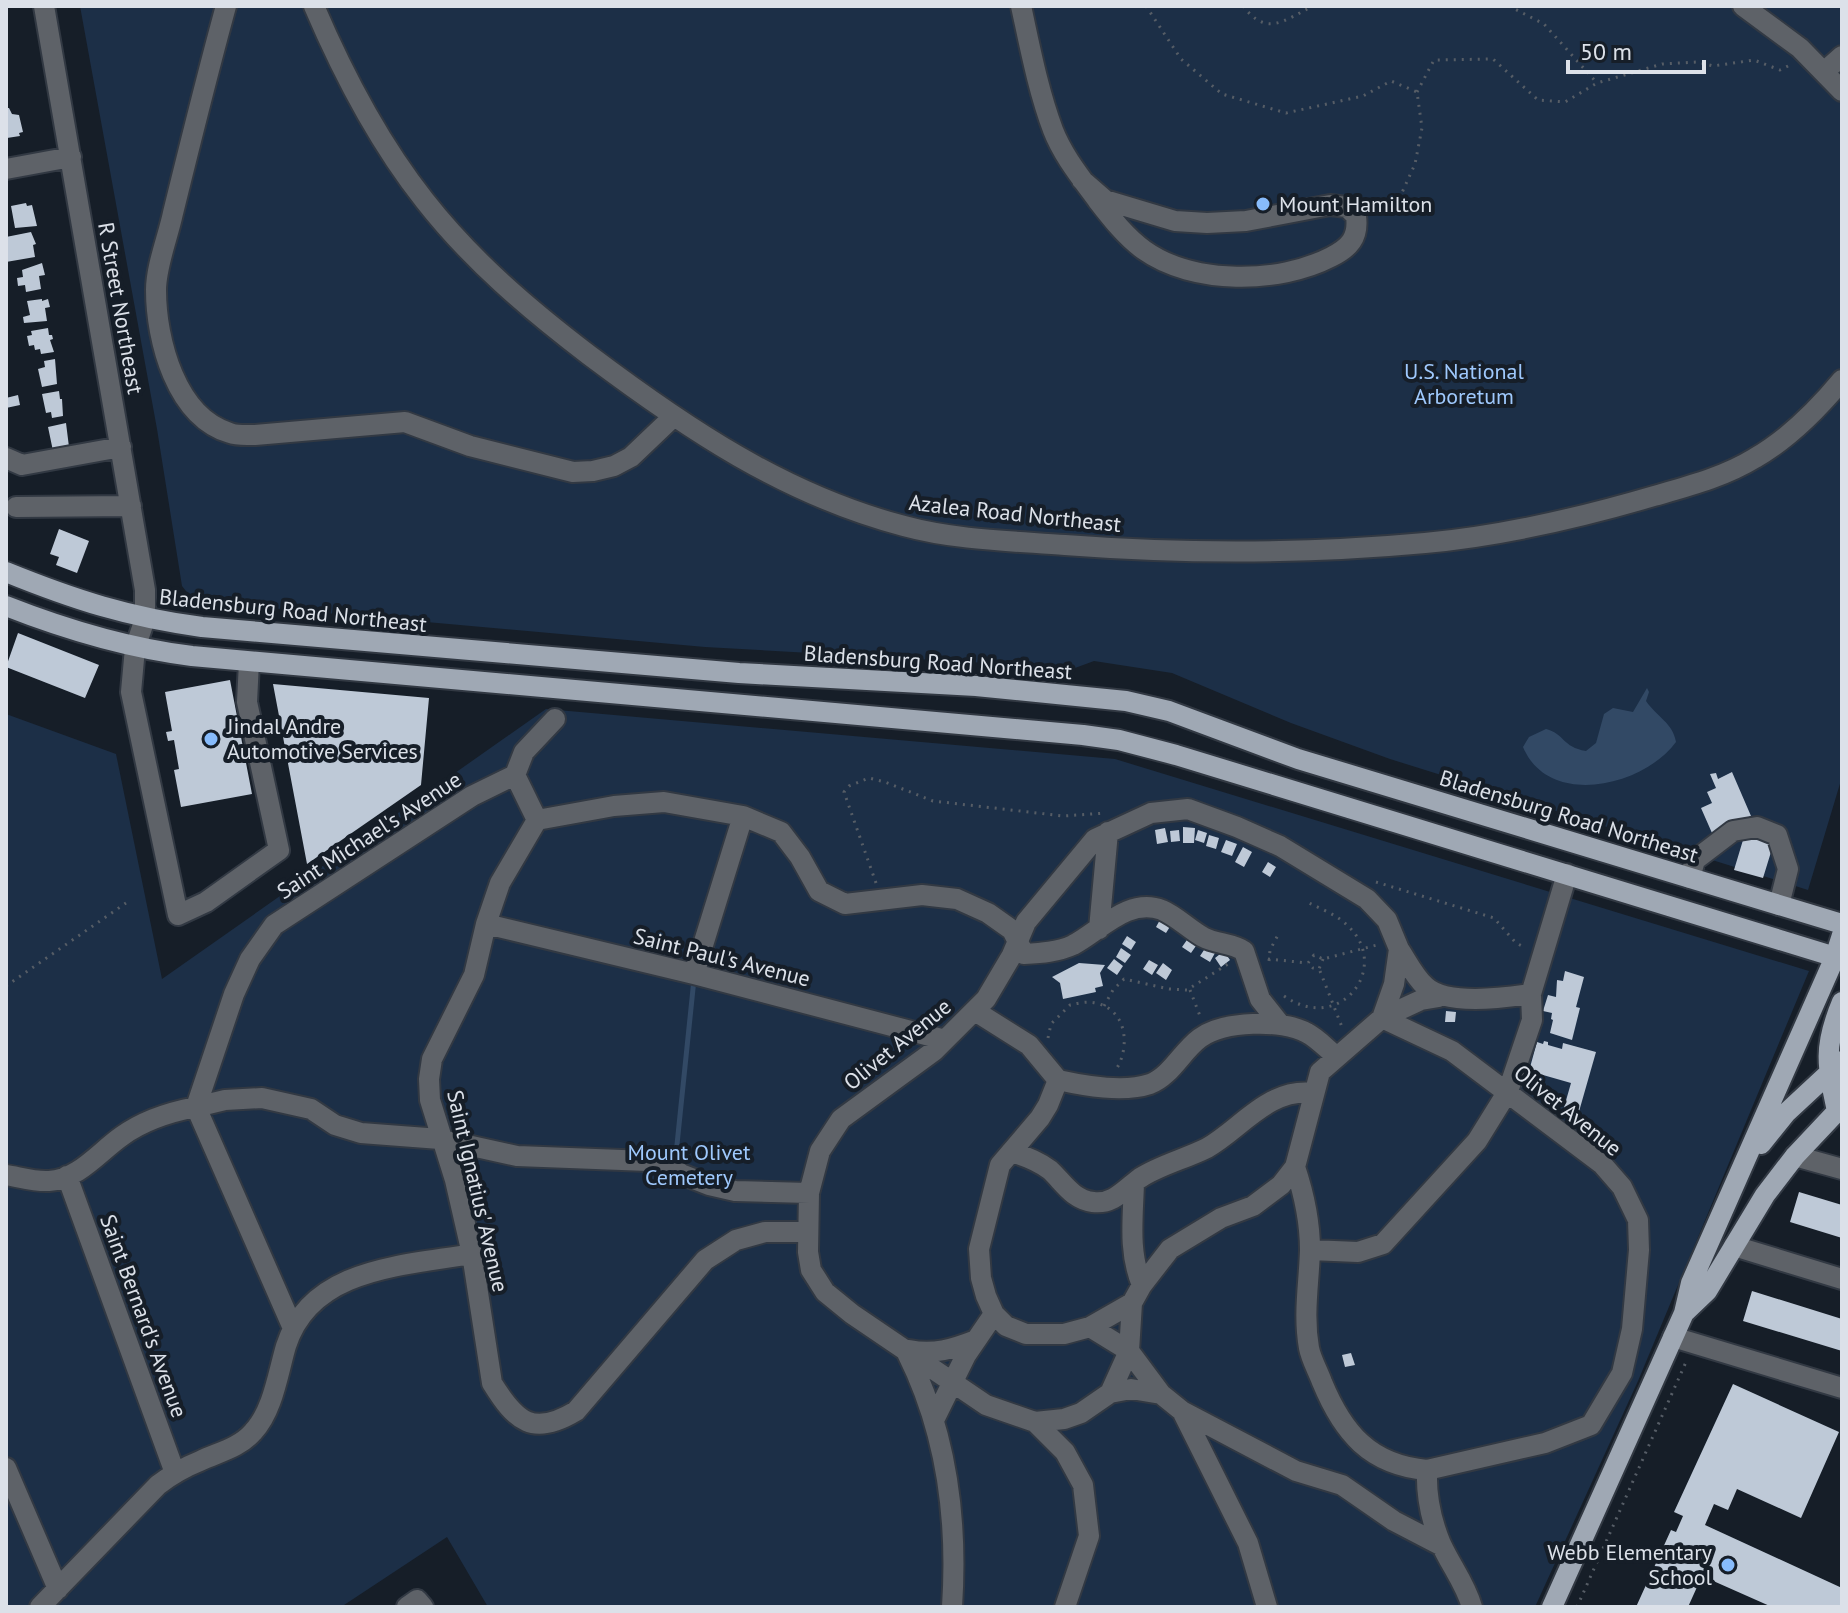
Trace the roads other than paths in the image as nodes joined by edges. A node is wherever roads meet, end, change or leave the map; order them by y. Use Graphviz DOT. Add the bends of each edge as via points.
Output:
graph roads {
  1 [pos="44,6"];
  2 [pos="226,6"];
  3 [pos="314,6"];
  4 [pos="1021,6"];
  5 [pos="1743,6"];
  6 [pos="1842,56"];
  7 [pos="1825,71"];
  8 [pos="1842,91"];
  9 [pos="71,157"];
  10 [pos="6,169"];
  11 [pos="1082,180"];
  12 [pos="1842,380"];
  13 [pos="673,417"];
  14 [pos="121,447"];
  15 [pos="6,458"];
  16 [pos="131,506"];
  17 [pos="16,507"];
  18 [pos="6,572"];
  19 [pos="6,606"];
  20 [pos="145,619"];
  21 [pos="135,648"];
  22 [pos="451,650"];
  23 [pos="249,662"];
  24 [pos="449,680"];
  25 [pos="555,719"];
  26 [pos="515,775"];
  27 [pos="743,816"];
  28 [pos="537,820"];
  29 [pos="1535,831"];
  30 [pos="1108,832"];
  31 [pos="1613,854"];
  32 [pos="1524,860"];
  33 [pos="1567,874"];
  34 [pos="1690,878"];
  35 [pos="1603,885"];
  36 [pos="1779,905"];
  37 [pos="486,924"];
  38 [pos="1842,924"];
  39 [pos="1099,929"];
  40 [pos="1842,935"];
  41 [pos="1018,941"];
  42 [pos="1398,946"];
  43 [pos="1838,958"];
  44 [pos="694,974"];
  45 [pos="1531,994"];
  46 [pos="1439,997"];
  47 [pos="1842,1002"];
  48 [pos="975,1011"];
  49 [pos="1382,1018"];
  50 [pos="1279,1023"];
  51 [pos="945,1040"];
  52 [pos="1342,1050"];
  53 [pos="1835,1066"];
  54 [pos="1052,1073"];
  55 [pos="1508,1091"];
  56 [pos="1313,1093"];
  57 [pos="196,1107"];
  58 [pos="1839,1108"];
  59 [pos="440,1139"];
  60 [pos="1011,1152"];
  61 [pos="1795,1156"];
  62 [pos="1744,1166"];
  63 [pos="1295,1167"];
  64 [pos="1842,1169"];
  65 [pos="6,1175"];
  66 [pos="67,1176"];
  67 [pos="1134,1183"];
  68 [pos="809,1193"];
  69 [pos="1109,1202"];
  70 [pos="1308,1213"];
  71 [pos="1131,1226"];
  72 [pos="808,1232"];
  73 [pos="1734,1246"];
  74 [pos="1310,1250"];
  75 [pos="1340,1251"];
  76 [pos="472,1254"];
  77 [pos="1842,1279"];
  78 [pos="1137,1294"];
  79 [pos="1684,1313"];
  80 [pos="994,1314"];
  81 [pos="292,1326"];
  82 [pos="1090,1327"];
  83 [pos="1673,1337"];
  84 [pos="976,1340"];
  85 [pos="905,1349"];
  86 [pos="1129,1351"];
  87 [pos="952,1382"];
  88 [pos="1842,1388"];
  89 [pos="1110,1393"];
  90 [pos="1161,1394"];
  91 [pos="1182,1411"];
  92 [pos="1081,1413"];
  93 [pos="934,1420"];
  94 [pos="1035,1422"];
  95 [pos="1065,1452"];
  96 [pos="6,1468"];
  97 [pos="1427,1470"];
  98 [pos="175,1473"];
  99 [pos="1426,1497"];
  100 [pos="1394,1521"];
  101 [pos="1442,1546"];
  102 [pos="58,1589"];
  103 [pos="40,1607"];
  104 [pos="407,1607"];
  105 [pos="423,1607"];
  106 [pos="952,1607"];
  107 [pos="1065,1607"];
  108 [pos="1267,1607"];
  109 [pos="1472,1607"];
  110 [pos="1552,1607"];
  1 -- 9 [label="street, R Street Northeast"];
  2 -- 13 [label="street" via="156,287 164,349 191,405 231,434 405,422 470,446 573,472 614,466 631,457"];
  3 -- 13 [label="street, Azalea Road Northeast" via="390,149 446,227 489,272 558,330"];
  4 -- 11 [label="street" via="1053,130"];
  5 -- 7 [label="street"];
  6 -- 7 [label="street"];
  7 -- 8 [label="street"];
  9 -- 10 [label="street"];
  9 -- 14 [label="street, R Street Northeast"];
  11 -- 11 [label="street" via="1142,249 1182,268 1219,275 1284,274 1322,262 1355,238 1356,216 1347,207 1330,205 1246,221 1175,221 1105,200"];
  12 -- 13 [label="street, Azalea Road Northeast" via="1761,455 1688,486 1492,535 1318,551 1119,549 915,529 796,488"];
  14 -- 15 [label="street" via="22,465"];
  14 -- 16 [label="street, R Street Northeast"];
  16 -- 17 [label="street"];
  16 -- 20 [label="street, R Street Northeast"];
  18 -- 20 [label="main road, Bladensburg Road Northeast" via="70,598"];
  19 -- 21 [label="main road"];
  20 -- 21 [label="street"];
  20 -- 22 [label="main road, Bladensburg Road Northeast"];
  21 -- 23 [label="main road"];
  21 -- 23 [label="street" via="131,692 178,915 206,902 279,850 247,702"];
  22 -- 24 [label="main road"];
  22 -- 29 [label="main road, Bladensburg Road Northeast" via="1126,701"];
  23 -- 24 [label="main road"];
  24 -- 32 [label="main road" via="1119,740"];
  25 -- 26 [label="street" via="524,752"];
  26 -- 28 [label="street"];
  26 -- 57 [label="street, Saint Michael's Avenue" via="472,796 274,925 234,994"];
  27 -- 28 [label="street" via="664,802"];
  27 -- 41 [label="street" via="781,832 819,891 845,904 922,895 957,899 988,913"];
  27 -- 44 [label="street"];
  28 -- 37 [label="street, Saint Ignatius' Avenue" via="500,883"];
  29 -- 31 [label="main road, Bladensburg Road Northeast"];
  29 -- 32 [label="main road"];
  30 -- 39 [label="street"];
  30 -- 41 [label="street, Olivet Avenue" via="1067,870 1026,922"];
  30 -- 42 [label="street, Olivet Avenue" via="1151,813 1188,809 1280,846 1367,899 1387,920"];
  31 -- 34 [label="main road, Bladensburg Road Northeast"];
  31 -- 35 [label="main road"];
  32 -- 33 [label="main road"];
  33 -- 35 [label="main road"];
  33 -- 45 [label="street"];
  34 -- 36 [label="main road, Bladensburg Road Northeast"];
  34 -- 36 [label="street" via="1695,860 1714,844 1733,831 1757,827 1777,835 1788,869"];
  35 -- 43 [label="main road"];
  36 -- 38 [label="main road, Bladensburg Road Northeast"];
  37 -- 44 [label="street, Saint Paul's Avenue"];
  37 -- 59 [label="street, Saint Ignatius' Avenue" via="474,975 432,1059 430,1100"];
  39 -- 41 [label="street" via="1052,952 1024,954"];
  39 -- 50 [label="street" via="1123,912 1145,907 1162,910 1214,943 1237,947 1245,954 1260,999"];
  40 -- 43 [label="main road"];
  41 -- 48 [label="street, Olivet Avenue"];
  42 -- 46 [label="street, Olivet Avenue" via="1423,985"];
  42 -- 49 [label="street" via="1394,984"];
  43 -- 62 [label="main road"];
  44 -- 51 [label="street, Saint Paul's Avenue"];
  45 -- 46 [label="street"];
  45 -- 55 [label="street" via="1532,1020"];
  46 -- 49 [label="street"];
  47 -- 53 [label="main road" via="1828,1046"];
  48 -- 51 [label="street, Olivet Avenue"];
  48 -- 54 [label="street" via="1029,1045"];
  49 -- 52 [label="street"];
  49 -- 55 [label="street, Olivet Avenue" via="1452,1051"];
  50 -- 52 [label="street"];
  50 -- 54 [label="street" via="1207,1035 1153,1083 1133,1088"];
  51 -- 68 [label="street, Olivet Avenue" via="841,1119 820,1151"];
  52 -- 56 [label="street" via="1320,1072"];
  53 -- 58 [label="main road"];
  53 -- 62 [label="main road" via="1786,1113"];
  54 -- 60 [label="street" via="1040,1118"];
  55 -- 75 [label="street" via="1477,1141 1383,1244"];
  55 -- 97 [label="street, Olivet Avenue" via="1602,1164 1622,1187 1638,1220 1632,1329 1622,1373 1591,1425 1545,1443"];
  56 -- 63 [label="street"];
  56 -- 67 [label="street" via="1272,1100 1211,1146"];
  57 -- 59 [label="street" via="262,1098 311,1109 335,1125 361,1133"];
  57 -- 66 [label="street" via="153,1119"];
  57 -- 81 [label="street"];
  58 -- 61 [label="main road"];
  59 -- 68 [label="street" via="517,1156 648,1161 735,1191"];
  59 -- 76 [label="street, Saint Ignatius' Avenue"];
  60 -- 69 [label="street" via="1033,1159 1082,1200"];
  60 -- 80 [label="street" via="1000,1165 979,1249 981,1278"];
  61 -- 64 [label="street"];
  61 -- 73 [label="main road"];
  62 -- 79 [label="main road" via="1691,1283"];
  63 -- 70 [label="street"];
  63 -- 78 [label="street" via="1253,1206 1221,1218 1170,1249"];
  65 -- 66 [label="street" via="49,1181"];
  66 -- 98 [label="street, Saint Bernard's Avenue"];
  67 -- 69 [label="street"];
  67 -- 71 [label="street"];
  68 -- 72 [label="street, Olivet Avenue"];
  69 -- 71 [label="street"];
  70 -- 74 [label="street"];
  70 -- 75 [label="street"];
  71 -- 78 [label="street"];
  72 -- 76 [label="street, Saint Ignatius' Avenue" via="765,1232 736,1240 705,1260 576,1411 542,1426 518,1418 492,1383"];
  72 -- 85 [label="street, Olivet Avenue" via="811,1270 825,1292"];
  73 -- 77 [label="street"];
  73 -- 79 [label="main road" via="1707,1291"];
  74 -- 75 [label="street"];
  74 -- 97 [label="street" via="1305,1302 1309,1351 1328,1397 1351,1434 1374,1454 1400,1467"];
  76 -- 81 [label="street" via="340,1282"];
  78 -- 82 [label="street"];
  78 -- 86 [label="street"];
  79 -- 83 [label="main road"];
  80 -- 82 [label="street" via="1026,1334 1064,1334"];
  80 -- 84 [label="street"];
  81 -- 98 [label="street" via="256,1429 227,1451"];
  82 -- 86 [label="street"];
  83 -- 88 [label="street"];
  83 -- 110 [label="main road"];
  84 -- 85 [label="street" via="945,1351"];
  84 -- 87 [label="street"];
  85 -- 87 [label="street, Olivet Avenue"];
  85 -- 93 [label="street"];
  86 -- 89 [label="street"];
  86 -- 90 [label="street"];
  87 -- 93 [label="street"];
  87 -- 94 [label="street, Olivet Avenue" via="986,1405"];
  89 -- 90 [label="street" via="1131,1389"];
  89 -- 92 [label="street"];
  90 -- 91 [label="street"];
  91 -- 100 [label="street" via="1296,1471 1342,1485"];
  91 -- 108 [label="street" via="1248,1543"];
  92 -- 94 [label="street"];
  92 -- 95 [label="street"];
  93 -- 106 [label="street" via="952,1495"];
  94 -- 95 [label="street"];
  95 -- 107 [label="street" via="1083,1485 1089,1536"];
  96 -- 102 [label="street"];
  97 -- 99 [label="street"];
  98 -- 102 [label="street"];
  99 -- 100 [label="street" via="1417,1509"];
  99 -- 101 [label="street"];
  100 -- 101 [label="street"];
  101 -- 109 [label="street"];
  102 -- 103 [label="street"];
  104 -- 105 [label="street" via="417,1600"];
}
